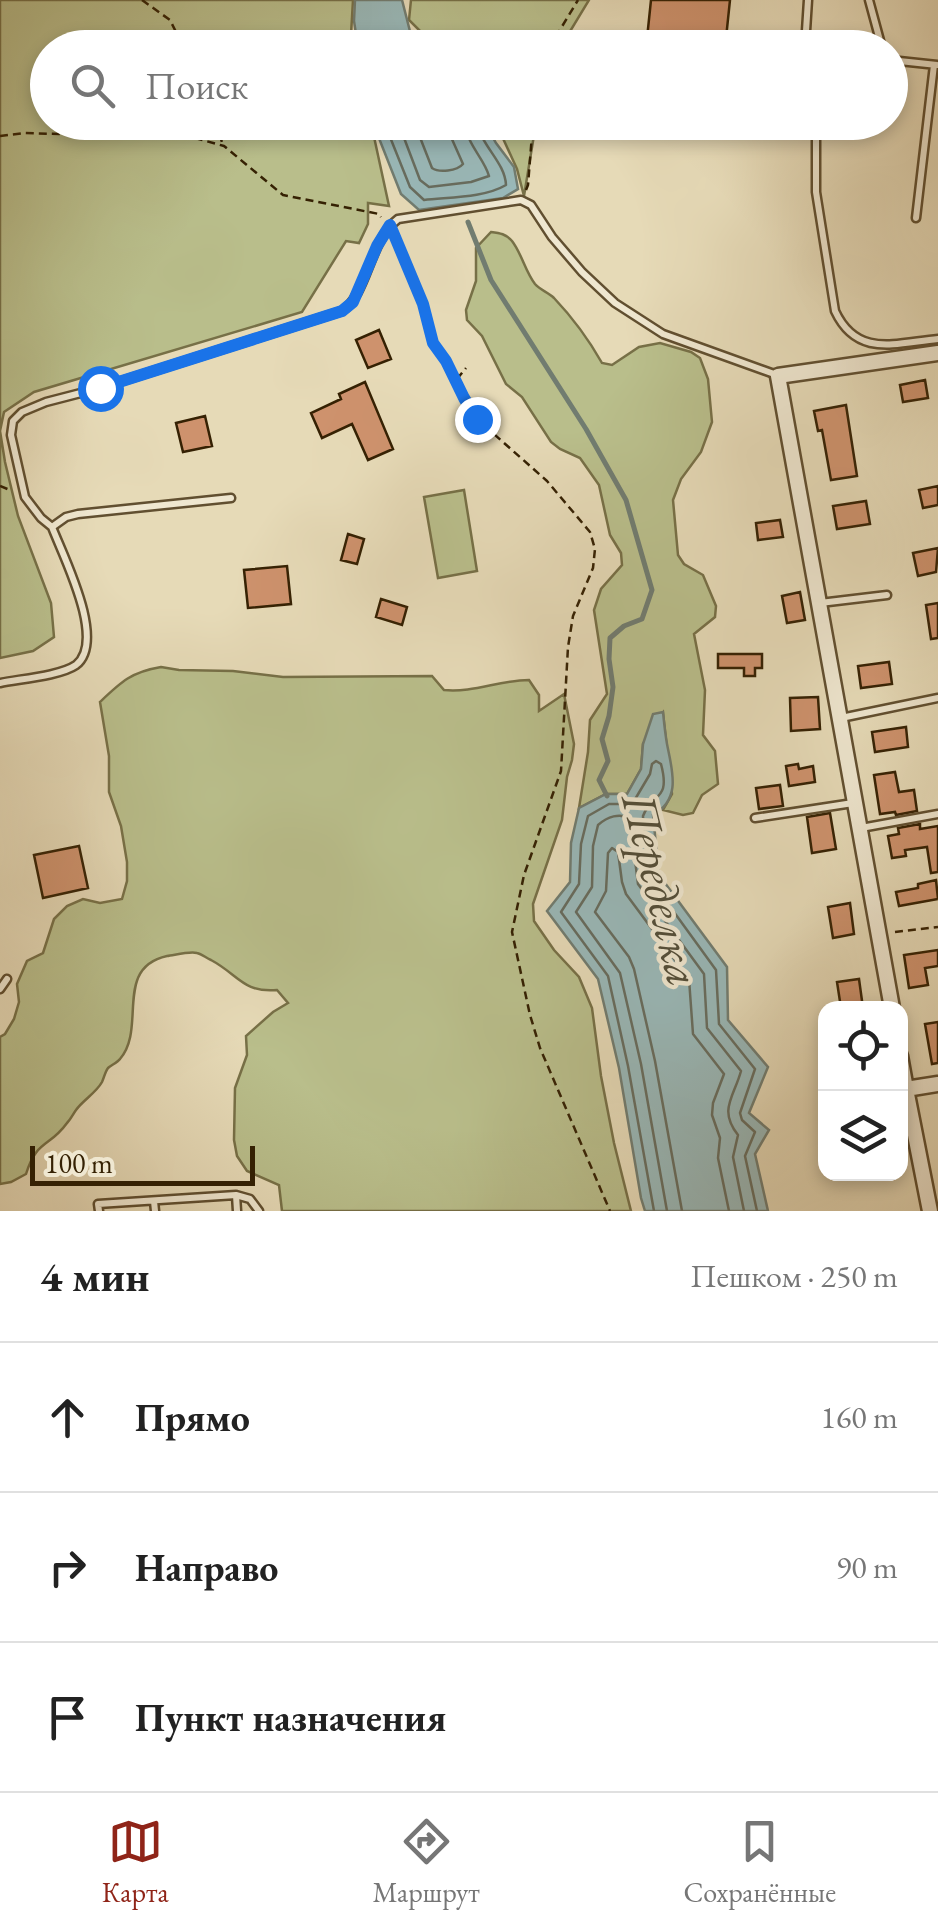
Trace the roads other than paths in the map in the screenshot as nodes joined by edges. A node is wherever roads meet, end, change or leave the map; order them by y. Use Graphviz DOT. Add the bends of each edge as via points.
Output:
graph roads {
  1 [pos="808,0"];
  2 [pos="869,0"];
  3 [pos="806,30"];
  4 [pos="877,30"];
  5 [pos="908,62"];
  6 [pos="936,65"];
  7 [pos="816,140"];
  8 [pos="916,218"];
  9 [pos="938,339"];
  10 [pos="938,353"];
  11 [pos="778,376"];
  12 [pos="231,498"];
  13 [pos="52,526"];
  14 [pos="887,596"];
  15 [pos="819,603"];
  16 [pos="0,683"];
  17 [pos="938,698"];
  18 [pos="840,718"];
  19 [pos="855,803"];
  20 [pos="938,814"];
  21 [pos="755,818"];
  22 [pos="859,828"];
  23 [pos="8,979"];
  24 [pos="0,989"];
  25 [pos="891,1001"];
  26 [pos="938,1084"];
  27 [pos="908,1088"];
  28 [pos="907,1091"];
  29 [pos="236,1195"];
  30 [pos="184,1199"];
  31 [pos="154,1201"];
  32 [pos="99,1211"];
  33 [pos="155,1211"];
  34 [pos="185,1211"];
  35 [pos="237,1211"];
  36 [pos="260,1211"];
  37 [pos="930,1211"];
  1 -- 3 [label="lane"];
  2 -- 4 [label="lane"];
  5 -- 6 [label="lane"];
  6 -- 8 [label="lane"];
  7 -- 9 [label="lane" via="816,192 843,329 869,344"];
  10 -- 11 [label="street"];
  11 -- 13 [label="lane" via="663,334 615,303 521,200 398,219 342,311 22,412 11,434 26,497"];
  11 -- 15 [label="street"];
  12 -- 13 [label="lane" via="78,514"];
  13 -- 16 [label="lane" via="85,613 88,645 78,664"];
  14 -- 15 [label="lane"];
  15 -- 18 [label="street"];
  17 -- 18 [label="lane"];
  18 -- 19 [label="street"];
  19 -- 21 [label="lane"];
  19 -- 22 [label="street"];
  20 -- 22 [label="lane"];
  22 -- 25 [label="street"];
  23 -- 24 [label="lane"];
  26 -- 27 [label="street"];
  28 -- 37 [label="street"];
  29 -- 30 [label="lane"];
  29 -- 35 [label="lane"];
  29 -- 36 [label="lane"];
  30 -- 31 [label="lane"];
  30 -- 34 [label="lane"];
  31 -- 32 [label="lane" via="98,1204"];
  31 -- 33 [label="lane"];
}
